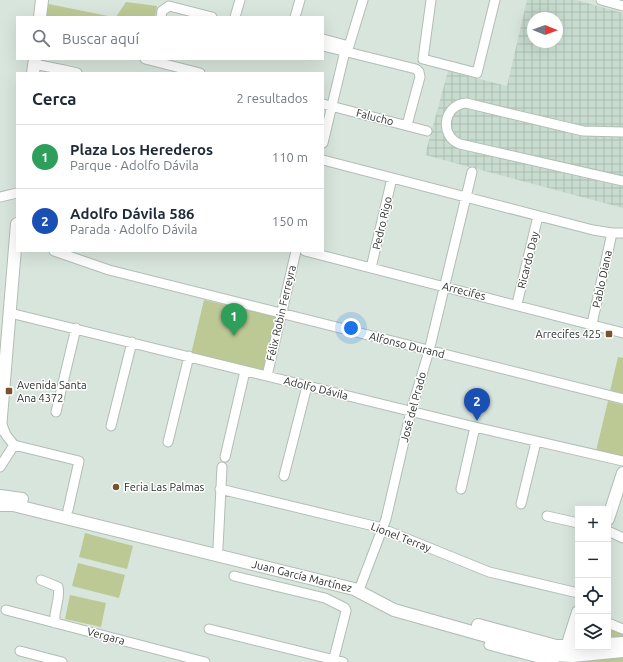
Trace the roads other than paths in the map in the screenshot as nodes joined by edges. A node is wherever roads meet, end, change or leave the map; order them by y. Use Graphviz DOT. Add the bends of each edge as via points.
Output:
graph roads {
  1 [pos="42,0"];
  2 [pos="240,0"];
  3 [pos="300,0"];
  4 [pos="363,0"];
  5 [pos="431,0"];
  6 [pos="495,0"];
  7 [pos="606,1"];
  8 [pos="623,6"];
  9 [pos="40,16"];
  10 [pos="161,16"];
  11 [pos="208,16"];
  12 [pos="235,16"];
  13 [pos="295,16"];
  14 [pos="324,39"];
  15 [pos="324,46"];
  16 [pos="347,49"];
  17 [pos="152,60"];
  18 [pos="423,60"];
  19 [pos="34,65"];
  20 [pos="63,71"];
  21 [pos="196,72"];
  22 [pos="327,105"];
  23 [pos="408,125"];
  24 [pos="427,130"];
  25 [pos="623,132"];
  26 [pos="324,134"];
  27 [pos="324,160"];
  28 [pos="472,172"];
  29 [pos="392,178"];
  30 [pos="623,181"];
  31 [pos="16,193"];
  32 [pos="0,197"];
  33 [pos="466,197"];
  34 [pos="538,216"];
  35 [pos="612,233"];
  36 [pos="623,233"];
  37 [pos="16,242"];
  38 [pos="57,252"];
  39 [pos="296,252"];
  40 [pos="309,252"];
  41 [pos="372,268"];
  42 [pos="444,287"];
  43 [pos="517,304"];
  44 [pos="10,313"];
  45 [pos="281,313"];
  46 [pos="592,324"];
  47 [pos="76,328"];
  48 [pos="623,333"];
  49 [pos="132,342"];
  50 [pos="429,351"];
  51 [pos="189,356"];
  52 [pos="3,358"];
  53 [pos="245,371"];
  54 [pos="267,376"];
  55 [pos="307,386"];
  56 [pos="623,399"];
  57 [pos="411,411"];
  58 [pos="56,412"];
  59 [pos="0,424"];
  60 [pos="111,426"];
  61 [pos="475,427"];
  62 [pos="168,442"];
  63 [pos="536,442"];
  64 [pos="14,445"];
  65 [pos="225,456"];
  66 [pos="623,461"];
  67 [pos="0,467"];
  68 [pos="222,467"];
  69 [pos="623,473"];
  70 [pos="284,476"];
  71 [pos="220,489"];
  72 [pos="461,489"];
  73 [pos="0,496"];
  74 [pos="521,504"];
  75 [pos="0,505"];
  76 [pos="68,510"];
  77 [pos="611,510"];
  78 [pos="547,516"];
  79 [pos="575,523"];
  80 [pos="383,528"];
  81 [pos="611,532"];
  82 [pos="623,538"];
  83 [pos="218,548"];
  84 [pos="234,576"];
  85 [pos="40,580"];
  86 [pos="359,587"];
  87 [pos="575,592"];
  88 [pos="6,610"];
  89 [pos="577,614"];
  90 [pos="55,623"];
  91 [pos="611,624"];
  92 [pos="209,629"];
  93 [pos="623,629"];
  94 [pos="623,643"];
  95 [pos="611,644"];
  96 [pos="489,645"];
  97 [pos="20,651"];
  98 [pos="623,651"];
  99 [pos="565,655"];
  100 [pos="186,660"];
  101 [pos="333,661"];
  102 [pos="62,662"];
  103 [pos="205,662"];
  104 [pos="343,662"];
  1 -- 9 [label="main road"];
  2 -- 12 [label="street"];
  3 -- 13 [label="street"];
  4 -- 16 [label="street"];
  5 -- 18 [label="street"];
  6 -- 18 [label="street" via="477,73"];
  7 -- 8 [label="street"];
  10 -- 11 [label="street" via="162,11 169,6"];
  14 -- 16 [label="street"];
  15 -- 16 [label="street"];
  16 -- 18 [label="street" via="397,60"];
  16 -- 22 [label="street"];
  16 -- 23 [label="street" via="419,72"];
  17 -- 21 [label="street"];
  19 -- 20 [label="street"];
  22 -- 23 [label="street, Falucho"];
  22 -- 26 [label="street"];
  23 -- 24 [label="street, Falucho"];
  25 -- 30 [label="street" via="583,131 466,103 455,106 449,112 446,121 448,136 460,144"];
  27 -- 29 [label="street"];
  28 -- 33 [label="street, José del Prado"];
  29 -- 33 [label="street"];
  29 -- 41 [label="street, Pedro Rigo"];
  31 -- 32 [label="street"];
  33 -- 34 [label="street"];
  33 -- 42 [label="street, José del Prado"];
  34 -- 35 [label="street"];
  34 -- 43 [label="street, Ricardo Day"];
  35 -- 36 [label="street"];
  35 -- 46 [label="street, Pablo Diana"];
  37 -- 44 [label="main road"];
  38 -- 45 [label="street, Alfonso Durand" via="109,270"];
  39 -- 45 [label="street, Félix Robin Ferreyra"];
  40 -- 41 [label="street, Arrecifes"];
  41 -- 42 [label="street, Arrecifes"];
  42 -- 43 [label="street, Arrecifes"];
  42 -- 50 [label="street, José del Prado"];
  43 -- 46 [label="street, Arrecifes"];
  44 -- 47 [label="street, Adolfo Dávila"];
  44 -- 52 [label="main road"];
  45 -- 50 [label="street, Alfonso Durand"];
  45 -- 54 [label="street, Félix Robin Ferreyra"];
  46 -- 48 [label="street, Arrecifes"];
  47 -- 49 [label="street, Adolfo Dávila"];
  47 -- 58 [label="street"];
  49 -- 51 [label="street, Adolfo Dávila"];
  49 -- 60 [label="street"];
  50 -- 56 [label="street, Alfonso Durand"];
  50 -- 57 [label="street, José del Prado"];
  51 -- 53 [label="street, Adolfo Dávila"];
  51 -- 62 [label="street"];
  52 -- 59 [label="main road"];
  53 -- 54 [label="street, Adolfo Dávila"];
  53 -- 65 [label="street"];
  54 -- 55 [label="street, Adolfo Dávila"];
  55 -- 57 [label="street, Adolfo Dávila"];
  55 -- 70 [label="street"];
  57 -- 61 [label="street, Adolfo Dávila"];
  57 -- 80 [label="street, José del Prado"];
  59 -- 64 [label="street"];
  61 -- 63 [label="street, Adolfo Dávila"];
  61 -- 72 [label="street"];
  63 -- 66 [label="street, Adolfo Dávila"];
  63 -- 74 [label="street"];
  64 -- 67 [label="street"];
  64 -- 76 [label="street" via="80,461"];
  68 -- 71 [label="street"];
  69 -- 77 [label="main road"];
  71 -- 80 [label="street, Lionel Terray"];
  71 -- 83 [label="street"];
  73 -- 76 [label="main road, Juan García Martínez"];
  75 -- 86 [label="main road, Juan García Martínez" via="20,507"];
  76 -- 83 [label="main road, Juan García Martínez"];
  78 -- 79 [label="street"];
  80 -- 86 [label="street, José del Prado"];
  80 -- 87 [label="street, Lionel Terray" via="489,572"];
  81 -- 82 [label="street"];
  83 -- 86 [label="main road, Juan García Martínez"];
  84 -- 101 [label="street" via="325,598 345,608"];
  85 -- 90 [label="street" via="56,584 58,587"];
  86 -- 99 [label="main road, Juan García Martínez" via="402,606"];
  88 -- 90 [label="street, Vergara"];
  89 -- 99 [label="main road"];
  90 -- 100 [label="street, Vergara"];
  91 -- 93 [label="street"];
  92 -- 101 [label="street"];
  94 -- 95 [label="main road"];
  96 -- 99 [label="street"];
  97 -- 102 [label="street"];
  98 -- 99 [label="main road, Juan García Martínez"];
  100 -- 103 [label="street, Vergara"];
  101 -- 104 [label="street"];
}
